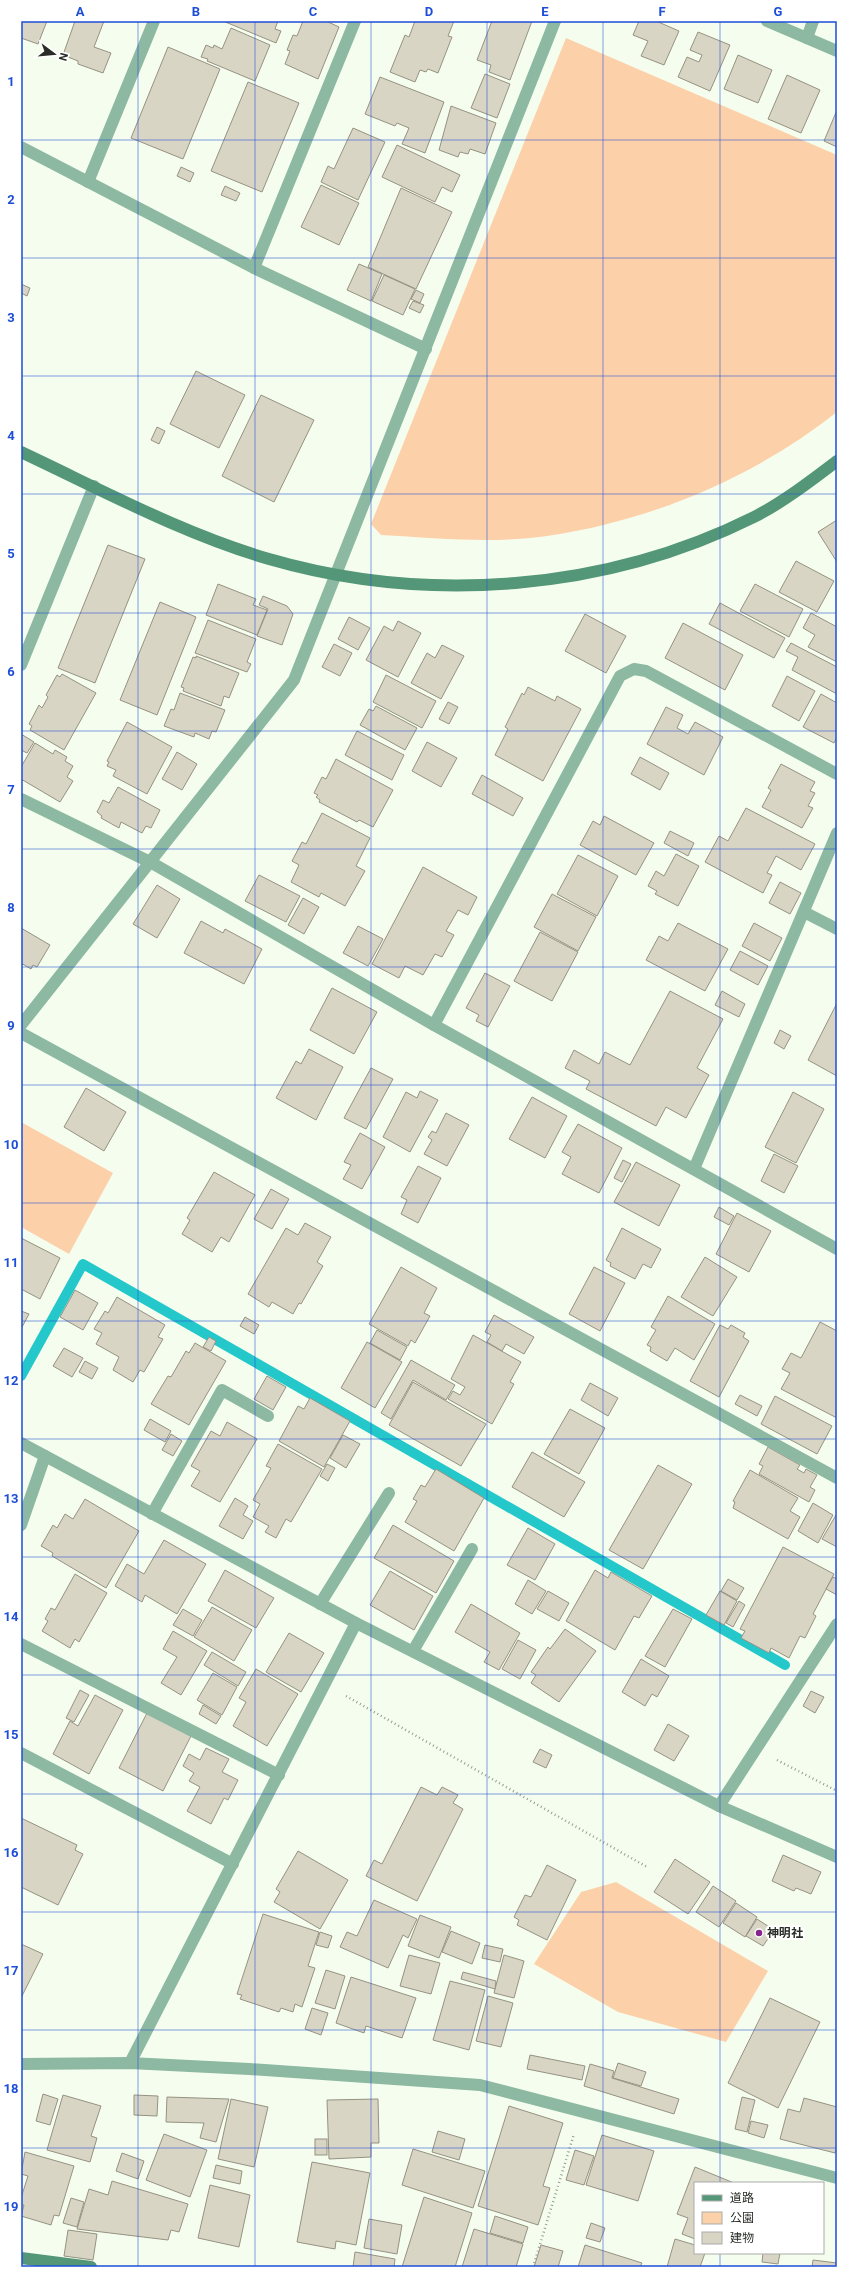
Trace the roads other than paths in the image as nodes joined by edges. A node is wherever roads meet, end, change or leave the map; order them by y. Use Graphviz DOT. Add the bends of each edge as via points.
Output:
graph roads {
  1 [pos="154,21"];
  2 [pos="355,21"];
  3 [pos="555,21"];
  4 [pos="767,21"];
  5 [pos="813,21"];
  6 [pos="806,38"];
  7 [pos="837,51"];
  8 [pos="21,147"];
  9 [pos="88,182"];
  10 [pos="254,268"];
  11 [pos="426,349"];
  12 [pos="21,452"];
  13 [pos="837,461"];
  14 [pos="94,486"];
  15 [pos="336,575"];
  16 [pos="21,665"];
  17 [pos="837,774"];
  18 [pos="21,799"];
  19 [pos="837,833"];
  20 [pos="152,863"];
  21 [pos="804,912"];
  22 [pos="837,929"];
  23 [pos="21,1025"];
  24 [pos="434,1025"];
  25 [pos="21,1033"];
  26 [pos="694,1169"];
  27 [pos="837,1249"];
  28 [pos="268,1416"];
  29 [pos="21,1443"];
  30 [pos="45,1456"];
  31 [pos="837,1478"];
  32 [pos="389,1493"];
  33 [pos="152,1514"];
  34 [pos="21,1525"];
  35 [pos="472,1549"];
  36 [pos="320,1604"];
  37 [pos="356,1623"];
  38 [pos="837,1624"];
  39 [pos="21,1644"];
  40 [pos="413,1652"];
  41 [pos="21,1753"];
  42 [pos="279,1775"];
  43 [pos="719,1806"];
  44 [pos="837,1857"];
  45 [pos="233,1864"];
  46 [pos="130,2063"];
  47 [pos="21,2064"];
  48 [pos="837,2178"];
  49 [pos="21,2258"];
  50 [pos="91,2267"];
  1 -- 9 [label="street"];
  2 -- 10 [label="street"];
  3 -- 11 [label="street"];
  4 -- 6 [label="street"];
  5 -- 6 [label="street"];
  6 -- 7 [label="street"];
  8 -- 9 [label="street"];
  9 -- 10 [label="street"];
  10 -- 11 [label="street"];
  11 -- 15 [label="street"];
  12 -- 14 [label="street"];
  13 -- 15 [label="street" via="756,516 695,543 627,565 551,580 476,585 396,584"];
  14 -- 15 [label="street" via="193,532 268,559"];
  14 -- 16 [label="street"];
  15 -- 20 [label="street" via="294,680"];
  17 -- 24 [label="street" via="646,671 634,669 620,676"];
  18 -- 20 [label="street"];
  19 -- 21 [label="street"];
  20 -- 23 [label="street"];
  20 -- 24 [label="street"];
  21 -- 22 [label="street"];
  21 -- 26 [label="street"];
  24 -- 26 [label="street"];
  25 -- 31 [label="street"];
  26 -- 27 [label="street"];
  28 -- 33 [label="street" via="222,1390"];
  29 -- 30 [label="street"];
  30 -- 33 [label="street"];
  30 -- 34 [label="street"];
  32 -- 36 [label="street"];
  33 -- 36 [label="street"];
  35 -- 40 [label="street"];
  36 -- 37 [label="street"];
  37 -- 40 [label="street"];
  37 -- 42 [label="street"];
  38 -- 43 [label="street"];
  39 -- 42 [label="street"];
  40 -- 43 [label="street"];
  41 -- 45 [label="street"];
  42 -- 45 [label="street"];
  43 -- 44 [label="street"];
  45 -- 46 [label="street"];
  46 -- 47 [label="street"];
  46 -- 48 [label="street" via="480,2085"];
  49 -- 50 [label="street"];
}
